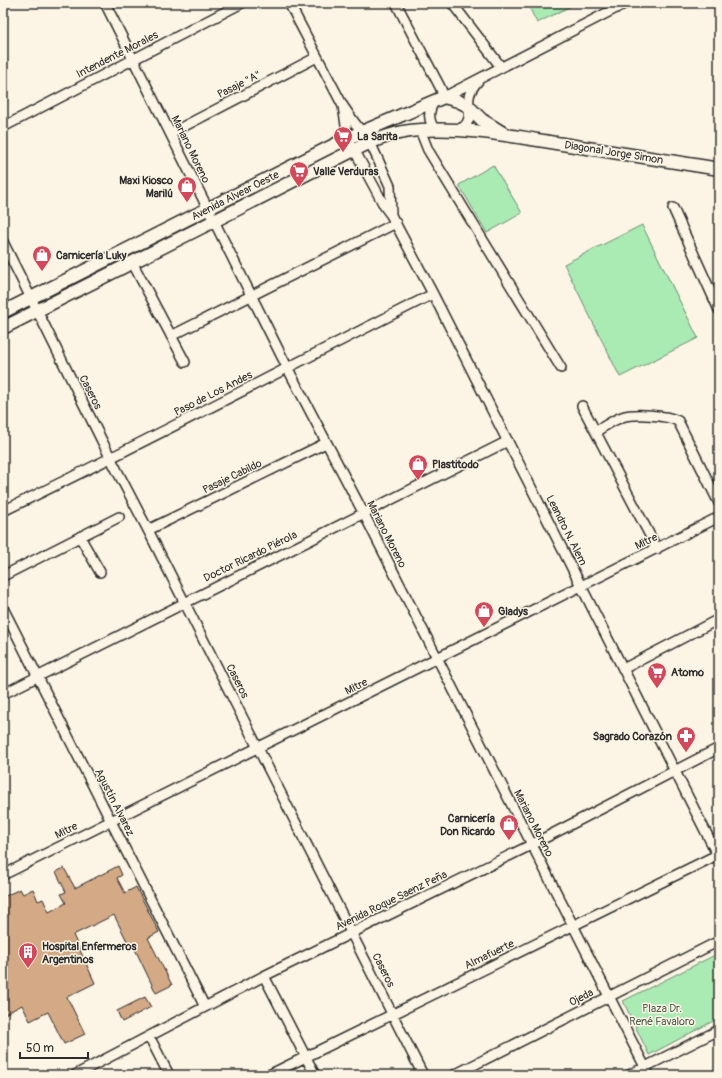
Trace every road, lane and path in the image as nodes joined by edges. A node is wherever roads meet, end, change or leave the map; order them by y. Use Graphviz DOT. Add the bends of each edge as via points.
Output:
graph roads {
  1 [pos="105,3"];
  2 [pos="242,3"];
  3 [pos="289,3"];
  4 [pos="396,3"];
  5 [pos="452,3"];
  6 [pos="626,3"];
  7 [pos="318,57"];
  8 [pos="132,59"];
  9 [pos="501,67"];
  10 [pos="484,76"];
  11 [pos="439,99"];
  12 [pos="343,106"];
  13 [pos="468,106"];
  14 [pos="3,126"];
  15 [pos="420,130"];
  16 [pos="435,130"];
  17 [pos="460,130"];
  18 [pos="362,132"];
  19 [pos="171,133"];
  20 [pos="509,136"];
  21 [pos="348,138"];
  22 [pos="370,142"];
  23 [pos="354,150"];
  24 [pos="719,169"];
  25 [pos="673,208"];
  26 [pos="208,209"];
  27 [pos="394,219"];
  28 [pos="214,220"];
  29 [pos="3,242"];
  30 [pos="132,262"];
  31 [pos="433,294"];
  32 [pos="252,296"];
  33 [pos="30,298"];
  34 [pos="719,310"];
  35 [pos="37,311"];
  36 [pos="3,312"];
  37 [pos="3,328"];
  38 [pos="171,336"];
  39 [pos="185,362"];
  40 [pos="287,367"];
  41 [pos="561,368"];
  42 [pos="582,406"];
  43 [pos="596,431"];
  44 [pos="508,441"];
  45 [pos="326,444"];
  46 [pos="111,459"];
  47 [pos="719,503"];
  48 [pos="3,511"];
  49 [pos="364,514"];
  50 [pos="119,517"];
  51 [pos="719,518"];
  52 [pos="148,530"];
  53 [pos="80,537"];
  54 [pos="657,549"];
  55 [pos="100,572"];
  56 [pos="3,576"];
  57 [pos="582,586"];
  58 [pos="184,602"];
  59 [pos="3,608"];
  60 [pos="719,618"];
  61 [pos="436,658"];
  62 [pos="623,669"];
  63 [pos="38,676"];
  64 [pos="3,694"];
  65 [pos="259,748"];
  66 [pos="719,748"];
  67 [pos="675,771"];
  68 [pos="111,821"];
  69 [pos="531,845"];
  70 [pos="718,855"];
  71 [pos="3,875"];
  72 [pos="573,926"];
  73 [pos="352,934"];
  74 [pos="719,941"];
  75 [pos="264,976"];
  76 [pos="609,997"];
  77 [pos="205,1007"];
  78 [pos="393,1014"];
  79 [pos="719,1030"];
  80 [pos="149,1036"];
  81 [pos="306,1058"];
  82 [pos="647,1071"];
  83 [pos="75,1075"];
  84 [pos="169,1075"];
  85 [pos="269,1075"];
  86 [pos="314,1075"];
  87 [pos="423,1075"];
  88 [pos="454,1075"];
  89 [pos="629,1075"];
  1 -- 8 [label="street, Mariano Moreno"];
  2 -- 8 [label="street, Intendente Morales"];
  3 -- 7 [label="street, Leandro N. Alem"];
  4 -- 11 [label="street" via="440,87"];
  5 -- 9 [label="street"];
  6 -- 9 [label="street"];
  7 -- 12 [label="street, Leandro N. Alem"];
  7 -- 19 [label="street, Pasaje \"A\""];
  8 -- 14 [label="street, Intendente Morales"];
  8 -- 19 [label="street, Mariano Moreno"];
  9 -- 10 [label="street"];
  10 -- 11 [label="street"];
  10 -- 13 [label="street" via="470,93"];
  11 -- 13 [label="main road" via="458,101"];
  11 -- 16 [label="street" via="430,109 429,116"];
  11 -- 18 [label="main road, Avenida Alvear Oeste"];
  12 -- 18 [label="street, Leandro N. Alem"];
  12 -- 21 [label="street, Leandro N. Alem"];
  13 -- 17 [label="street" via="468,122"];
  13 -- 20 [label="main road" via="485,123"];
  15 -- 16 [label="main road, Avenida Alvear Oeste"];
  15 -- 22 [label="main road, Avenida Alvear Oeste" via="396,133"];
  15 -- 41 [label="street" via="428,150"];
  16 -- 17 [label="main road, Avenida Alvear Oeste"];
  17 -- 20 [label="main road, Avenida Alvear Oeste"];
  18 -- 21 [label="main road, Avenida Alvear Oeste"];
  18 -- 22 [label="street, Leandro N. Alem"];
  19 -- 26 [label="street, Mariano Moreno"];
  20 -- 24 [label="main road, Diagonal Jorge Simon"];
  21 -- 23 [label="street, Leandro N. Alem"];
  21 -- 26 [label="main road, Avenida Alvear Oeste"];
  22 -- 23 [label="main road, Avenida Alvear Oeste"];
  22 -- 27 [label="street, Leandro N. Alem" via="390,186"];
  23 -- 27 [label="street, Leandro N. Alem"];
  23 -- 28 [label="main road, Avenida Alvear Oeste"];
  25 -- 34 [label="street"];
  26 -- 28 [label="street, Mariano Moreno"];
  26 -- 33 [label="main road, Avenida Alvear Oeste"];
  27 -- 31 [label="street, Leandro N. Alem"];
  27 -- 32 [label="street"];
  28 -- 30 [label="main road, Avenida Alvear Oeste"];
  28 -- 32 [label="street, Mariano Moreno"];
  29 -- 33 [label="street, Caseros"];
  30 -- 35 [label="main road, Avenida Alvear Oeste"];
  30 -- 38 [label="street"];
  31 -- 40 [label="street, Paso de Los Andes"];
  31 -- 44 [label="street, Leandro N. Alem"];
  32 -- 38 [label="street"];
  32 -- 40 [label="street, Mariano Moreno"];
  33 -- 35 [label="street, Caseros"];
  33 -- 36 [label="main road, Avenida Alvear Oeste"];
  35 -- 37 [label="main road, Avenida Alvear Oeste"];
  35 -- 46 [label="street, Caseros"];
  38 -- 39 [label="street"];
  40 -- 45 [label="street, Mariano Moreno"];
  40 -- 46 [label="street, Paso de Los Andes"];
  42 -- 43 [label="street"];
  43 -- 47 [label="street" via="632,415 672,418 678,421"];
  43 -- 54 [label="street"];
  44 -- 49 [label="street, Doctor Ricardo Piérola"];
  44 -- 57 [label="street, Leandro N. Alem"];
  45 -- 49 [label="street, Mariano Moreno"];
  45 -- 52 [label="street, Pasaje Cabildo"];
  46 -- 48 [label="street, Paso de Los Andes"];
  46 -- 52 [label="street, Caseros"];
  49 -- 58 [label="street, Doctor Ricardo Piérola"];
  49 -- 61 [label="street, Mariano Moreno"];
  50 -- 53 [label="street"];
  51 -- 54 [label="street, Mitre"];
  52 -- 58 [label="street, Caseros"];
  53 -- 55 [label="street"];
  53 -- 56 [label="street"];
  54 -- 57 [label="street, Mitre"];
  57 -- 61 [label="street, Mitre"];
  57 -- 62 [label="street, Leandro N. Alem"];
  58 -- 63 [label="street, Doctor Ricardo Piérola"];
  58 -- 65 [label="street, Caseros"];
  59 -- 63 [label="street, Agustín Alvarez"];
  60 -- 62 [label="street"];
  61 -- 65 [label="street, Mitre"];
  61 -- 69 [label="street, Mariano Moreno"];
  62 -- 67 [label="street, Leandro N. Alem"];
  63 -- 64 [label="street, Doctor Ricardo Piérola"];
  63 -- 68 [label="street, Agustín Alvarez"];
  65 -- 68 [label="street, Mitre"];
  65 -- 73 [label="street, Caseros"];
  66 -- 67 [label="street, Avenida Roque Saenz Peña"];
  67 -- 69 [label="street, Avenida Roque Saenz Peña"];
  67 -- 70 [label="street, Leandro N. Alem"];
  68 -- 71 [label="street, Mitre"];
  68 -- 77 [label="street, Agustín Alvarez"];
  69 -- 72 [label="street, Mariano Moreno"];
  69 -- 73 [label="street, Avenida Roque Saenz Peña"];
  70 -- 72 [label="street, Almafuerte"];
  72 -- 76 [label="street, Mariano Moreno"];
  72 -- 78 [label="street, Almafuerte"];
  73 -- 75 [label="street, Avenida Roque Saenz Peña"];
  73 -- 78 [label="street, Caseros"];
  74 -- 76 [label="street, Ojeda"];
  75 -- 77 [label="street, Avenida Roque Saenz Peña"];
  75 -- 81 [label="street"];
  76 -- 82 [label="street, Mariano Moreno"];
  76 -- 88 [label="street, Ojeda"];
  77 -- 80 [label="street, Avenida Roque Saenz Peña"];
  78 -- 81 [label="street, Almafuerte"];
  78 -- 87 [label="street, Caseros"];
  79 -- 82 [label="street"];
  80 -- 83 [label="street, Avenida Roque Saenz Peña"];
  80 -- 84 [label="street"];
  81 -- 85 [label="street, Almafuerte"];
  81 -- 86 [label="street"];
  82 -- 89 [label="street"];
}
